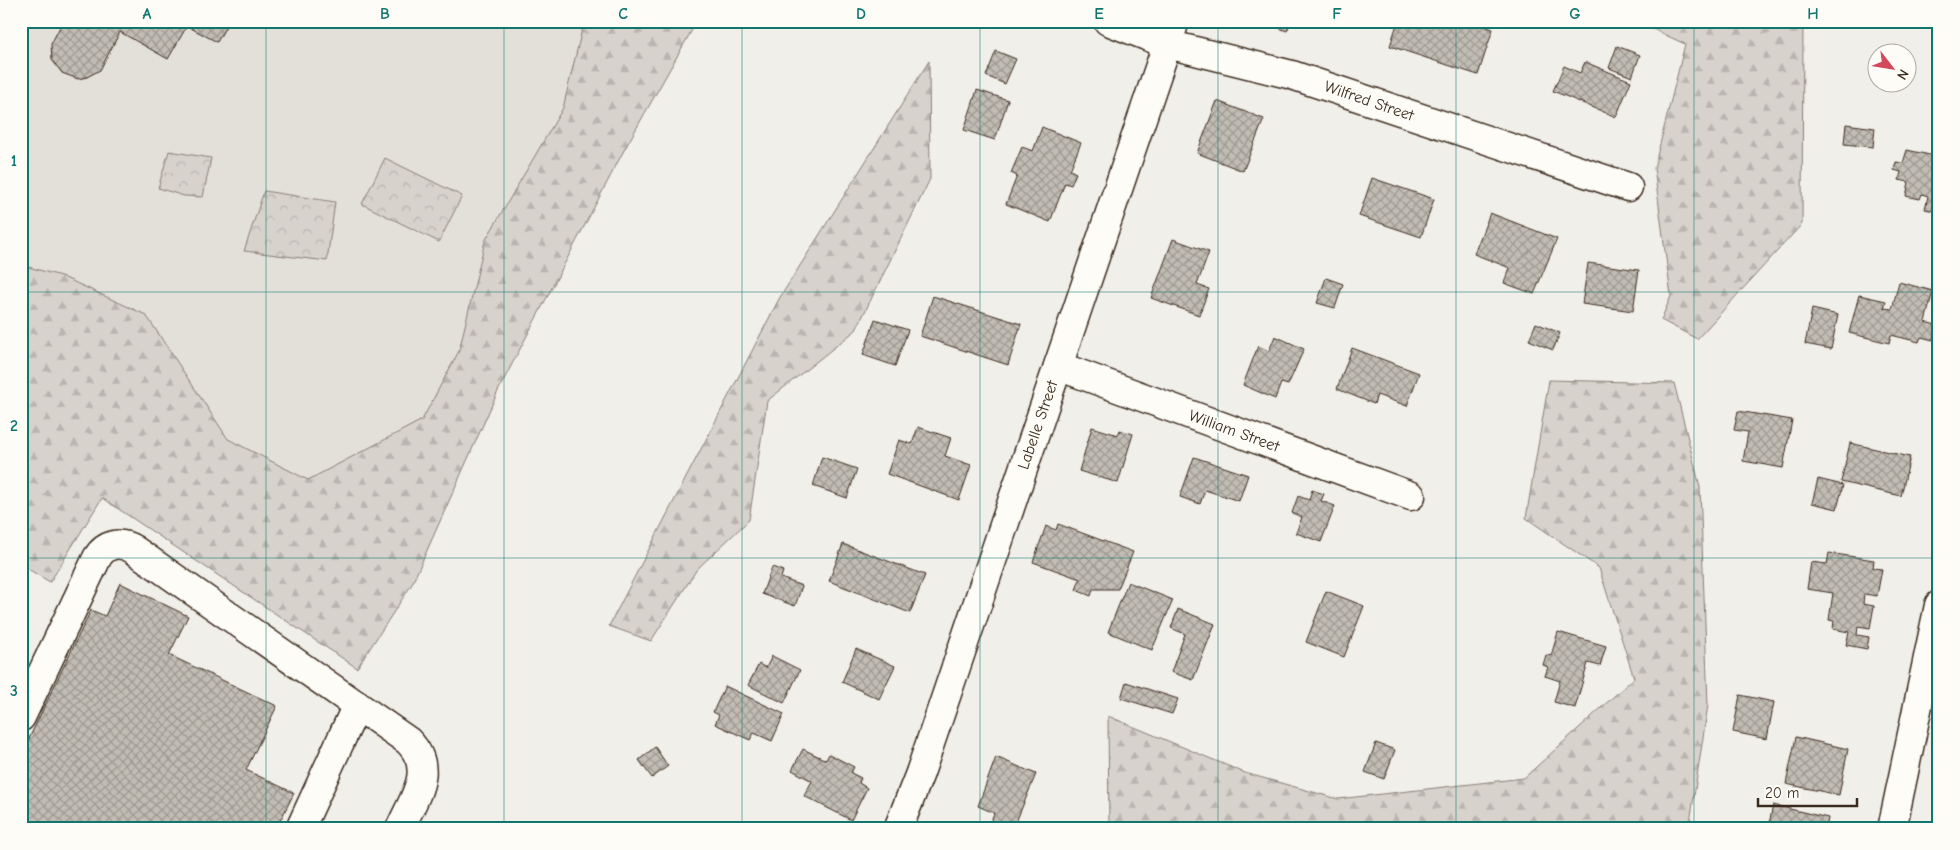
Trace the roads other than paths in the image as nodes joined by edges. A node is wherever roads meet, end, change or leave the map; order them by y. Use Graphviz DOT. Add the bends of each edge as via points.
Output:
graph roads {
  1 [pos="1108,21"];
  2 [pos="1171,33"];
  3 [pos="1628,188"];
  4 [pos="1058,366"];
  5 [pos="1411,496"];
  6 [pos="1939,605"];
  7 [pos="357,705"];
  8 [pos="21,717"];
  9 [pos="300,829"];
  10 [pos="400,829"];
  11 [pos="898,829"];
  12 [pos="1892,829"];
  1 -- 2 [label="street, Wilfred Street"];
  2 -- 3 [label="street, Wilfred Street"];
  2 -- 4 [label="street, Labelle Street"];
  4 -- 5 [label="street, William Street"];
  4 -- 11 [label="street, Labelle Street" via="920,773"];
  6 -- 12 [label="street"];
  7 -- 8 [label="street" via="133,549 118,544 107,547 97,558"];
  7 -- 9 [label="street"];
  7 -- 10 [label="street" via="408,741 422,760 420,784"];
}
